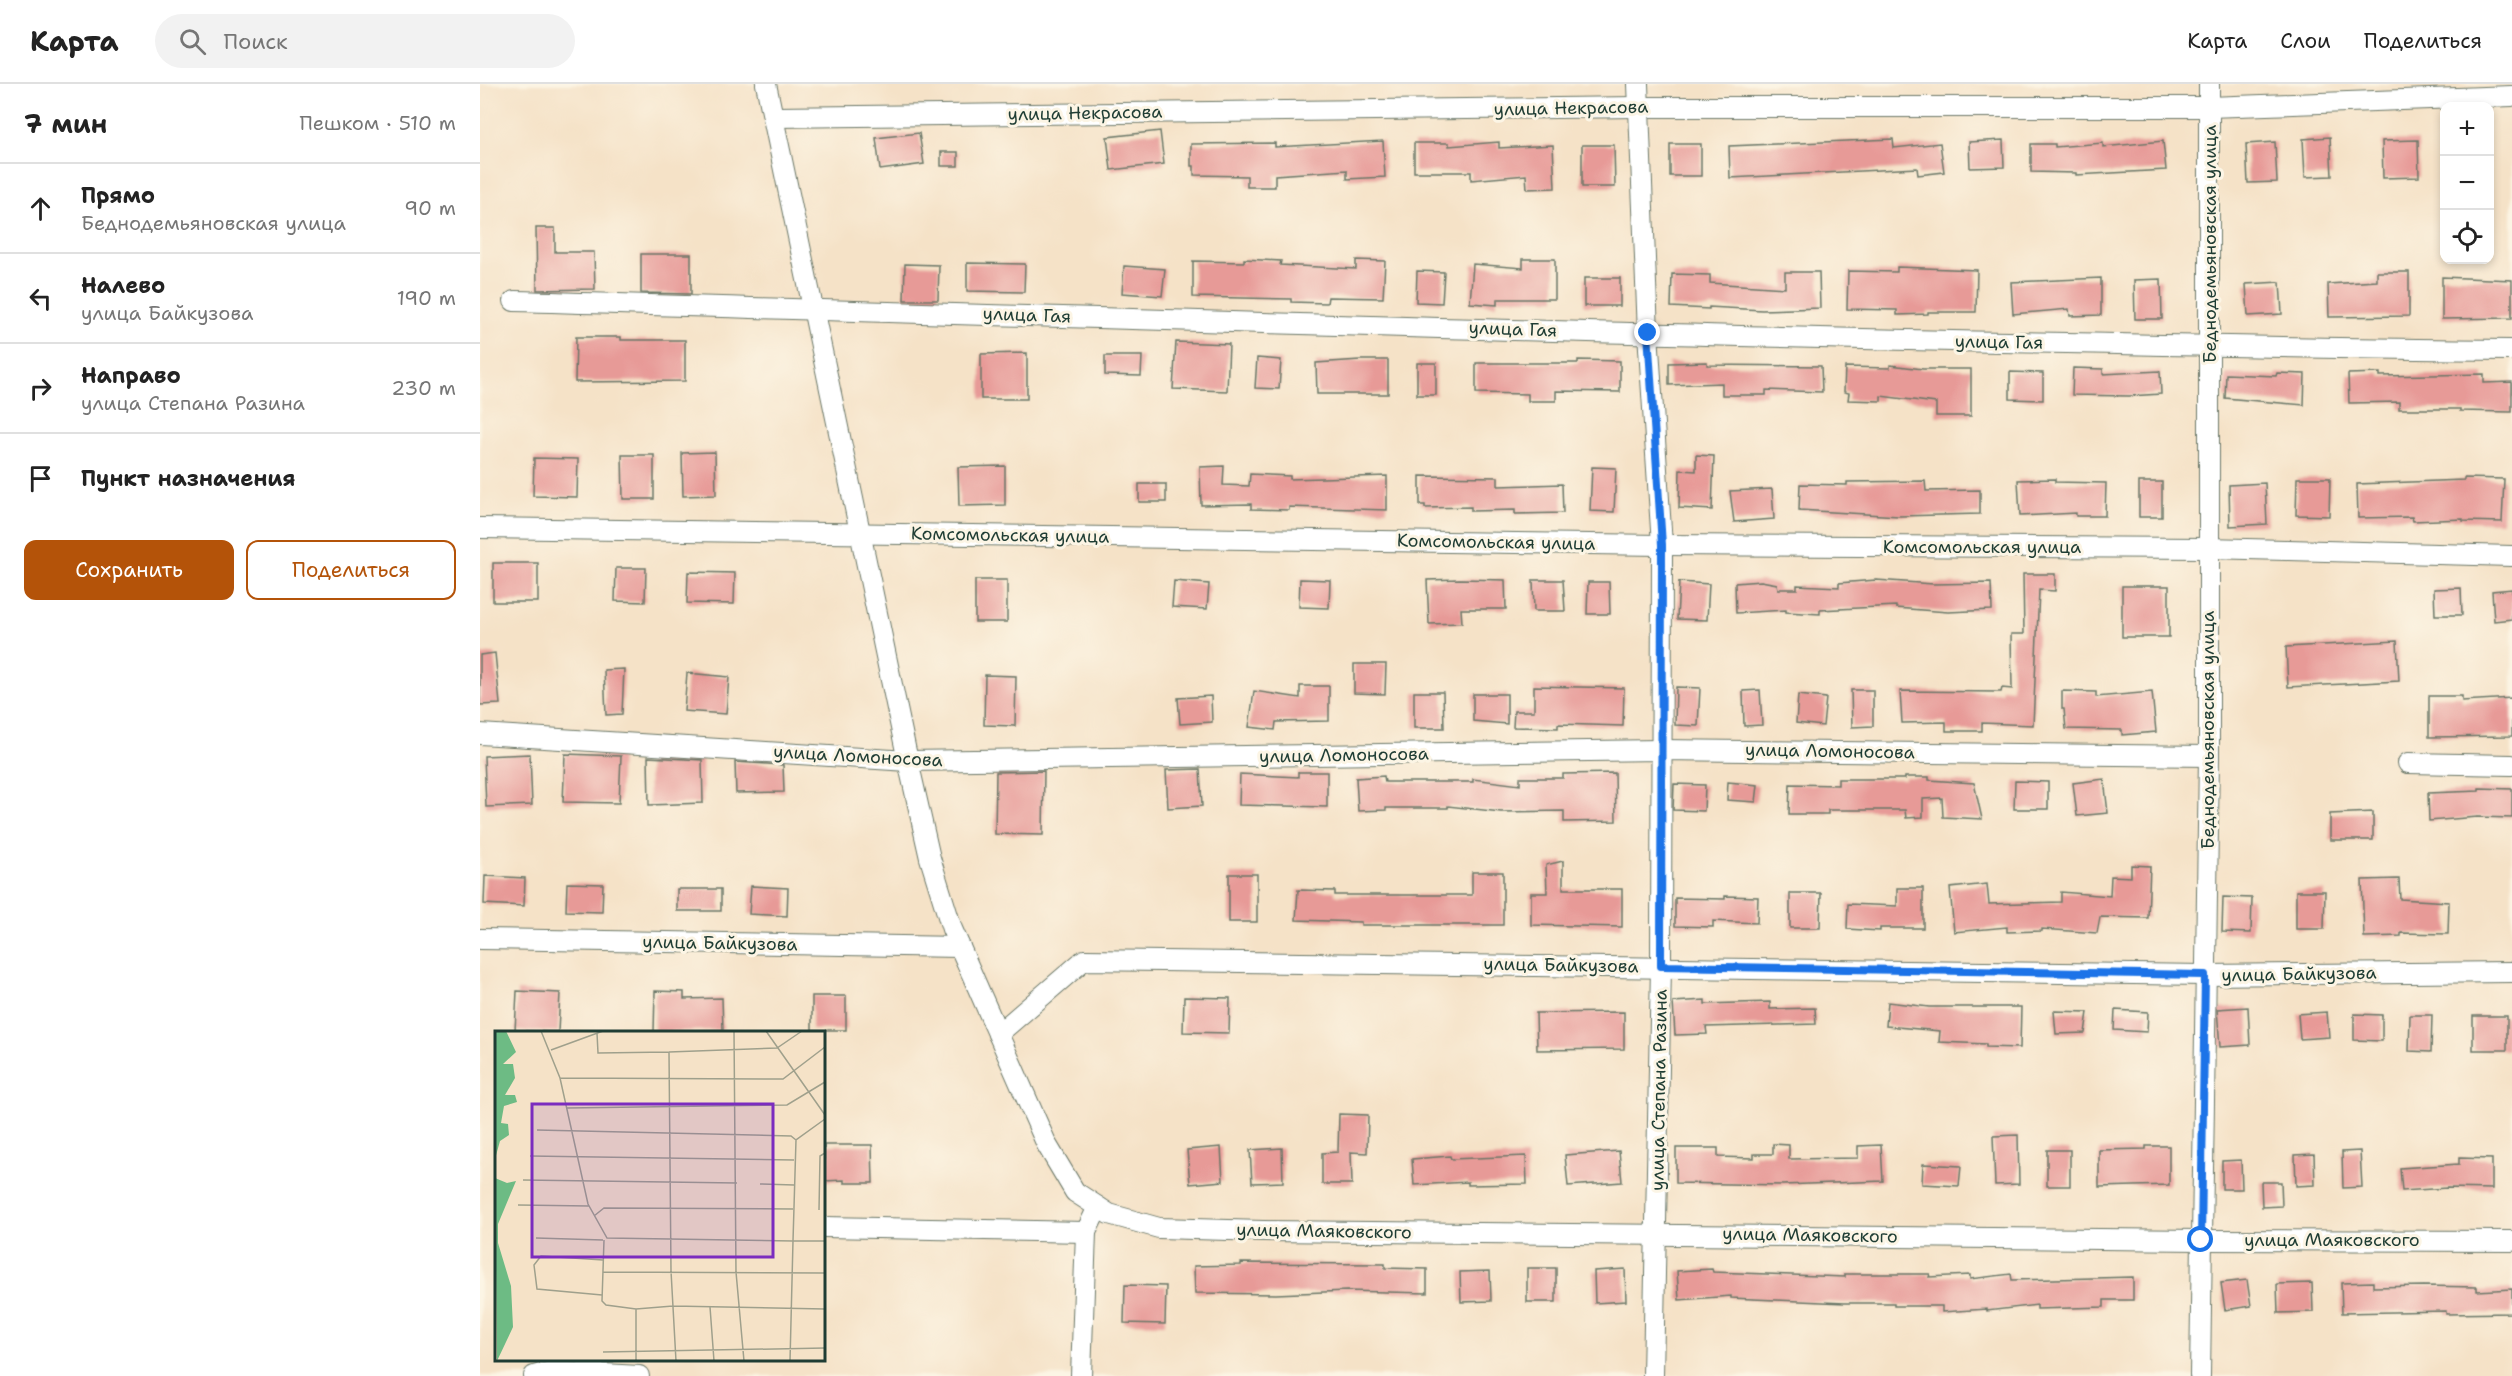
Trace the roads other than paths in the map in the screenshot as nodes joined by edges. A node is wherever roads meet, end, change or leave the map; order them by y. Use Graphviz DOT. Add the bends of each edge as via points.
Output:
graph roads {
  1 [pos="766,84"];
  2 [pos="1638,84"];
  3 [pos="2209,84"];
  4 [pos="2512,96"];
  5 [pos="2209,106"];
  6 [pos="1638,107"];
  7 [pos="775,117"];
  8 [pos="514,301"];
  9 [pos="813,309"];
  10 [pos="1648,333"];
  11 [pos="2210,347"];
  12 [pos="2512,350"];
  13 [pos="480,528"];
  14 [pos="861,533"];
  15 [pos="1662,545"];
  16 [pos="2208,548"];
  17 [pos="2512,556"];
  18 [pos="480,734"];
  19 [pos="1661,750"];
  20 [pos="2209,756"];
  21 [pos="908,761"];
  22 [pos="2408,763"];
  23 [pos="2512,765"];
  24 [pos="480,939"];
  25 [pos="960,947"];
  26 [pos="1661,966"];
  27 [pos="2512,972"];
  28 [pos="2205,975"];
  29 [pos="998,1034"];
  30 [pos="1104,1211"];
  31 [pos="825,1227"];
  32 [pos="1086,1232"];
  33 [pos="1656,1233"];
  34 [pos="2201,1240"];
  35 [pos="2512,1241"];
  36 [pos="534,1376"];
  37 [pos="639,1376"];
  38 [pos="1082,1376"];
  39 [pos="1653,1376"];
  40 [pos="2200,1376"];
  1 -- 7 [label="street"];
  2 -- 6 [label="street, улица Степана Разина"];
  3 -- 5 [label="street, Беднодемьяновская улица"];
  4 -- 5 [label="street, улица Некрасова"];
  5 -- 6 [label="street, улица Некрасова"];
  5 -- 11 [label="street, Беднодемьяновская улица"];
  6 -- 7 [label="street, улица Некрасова"];
  6 -- 10 [label="street, улица Степана Разина"];
  7 -- 9 [label="street"];
  8 -- 9 [label="street, улица Гая"];
  9 -- 10 [label="street, улица Гая"];
  9 -- 14 [label="street"];
  10 -- 11 [label="street, улица Гая"];
  10 -- 15 [label="street, улица Степана Разина"];
  11 -- 12 [label="street, улица Гая"];
  11 -- 16 [label="street, Беднодемьяновская улица"];
  13 -- 14 [label="street, Комсомольская улица"];
  14 -- 15 [label="street, Комсомольская улица"];
  14 -- 21 [label="street"];
  15 -- 16 [label="street, Комсомольская улица"];
  15 -- 19 [label="street, улица Степана Разина"];
  16 -- 17 [label="street, Комсомольская улица"];
  16 -- 20 [label="street, Беднодемьяновская улица"];
  18 -- 21 [label="street, улица Ломоносова"];
  19 -- 20 [label="street, улица Ломоносова"];
  19 -- 21 [label="street, улица Ломоносова"];
  19 -- 26 [label="street, улица Степана Разина"];
  20 -- 28 [label="street, Беднодемьяновская улица"];
  21 -- 25 [label="street" via="930,858"];
  22 -- 23 [label="street"];
  24 -- 25 [label="street, улица Байкузова"];
  25 -- 29 [label="street"];
  26 -- 28 [label="street, улица Байкузова"];
  26 -- 29 [label="street, улица Байкузова" via="1084,960"];
  26 -- 33 [label="street, улица Степана Разина"];
  27 -- 28 [label="street, улица Байкузова"];
  28 -- 34 [label="street, Беднодемьяновская улица"];
  29 -- 30 [label="street" via="1047,1145 1076,1192"];
  30 -- 32 [label="street"];
  30 -- 33 [label="street, улица Маяковского" via="1159,1228"];
  31 -- 32 [label="street"];
  32 -- 38 [label="street"];
  33 -- 34 [label="street, улица Маяковского"];
  33 -- 39 [label="street, улица Степана Разина"];
  34 -- 35 [label="street, улица Маяковского"];
  34 -- 40 [label="street, Беднодемьяновская улица"];
  36 -- 37 [label="street" via="551,1371"];
}
